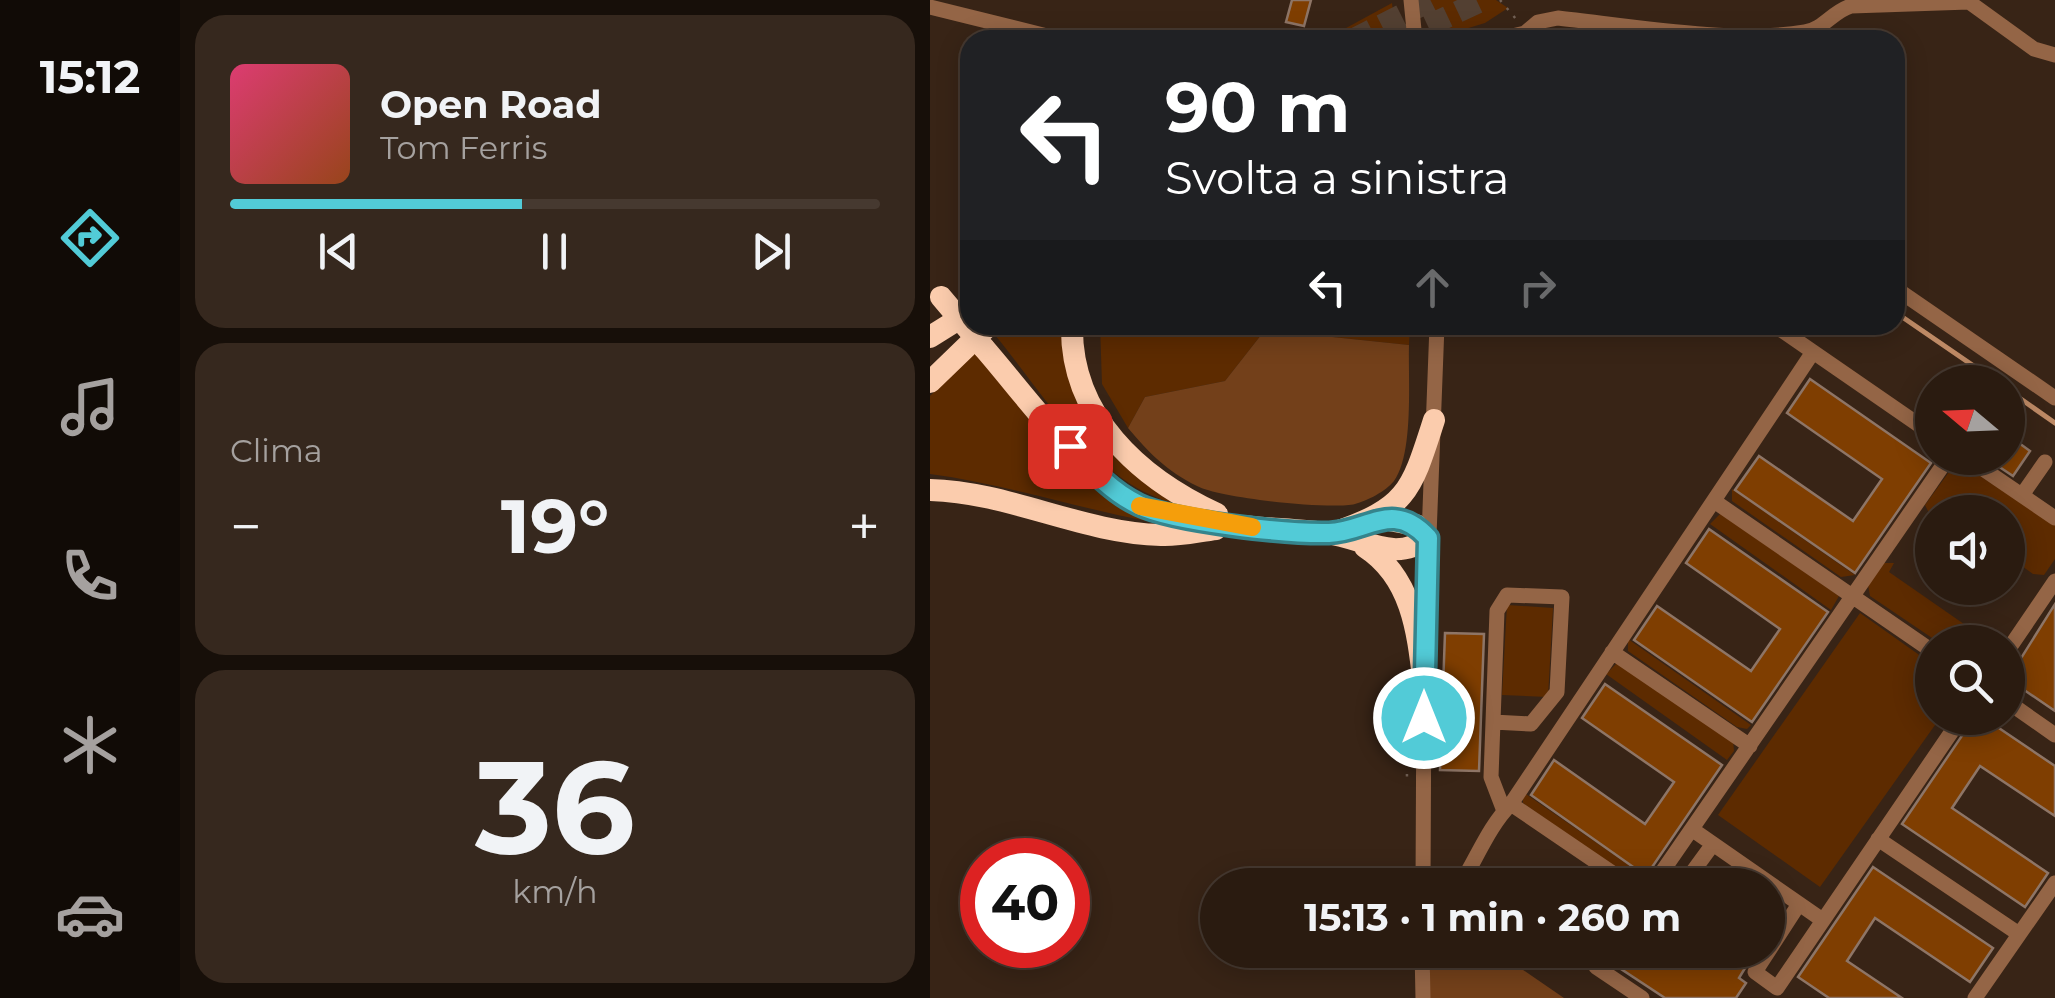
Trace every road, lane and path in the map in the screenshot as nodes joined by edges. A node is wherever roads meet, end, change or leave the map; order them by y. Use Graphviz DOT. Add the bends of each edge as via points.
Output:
graph roads {
  1 [pos="1411,0"];
  2 [pos="1500,0"];
  3 [pos="930,7"];
  4 [pos="1022,30"];
  5 [pos="1415,30"];
  6 [pos="1524,30"];
  7 [pos="1534,30"];
  8 [pos="1673,30"];
  9 [pos="1813,30"];
  10 [pos="2052,58"];
  11 [pos="936,291"];
  12 [pos="1905,295"];
  13 [pos="960,313"];
  14 [pos="960,318"];
  15 [pos="960,330"];
  16 [pos="1073,335"];
  17 [pos="1437,335"];
  18 [pos="1789,335"];
  19 [pos="986,336"];
  20 [pos="930,337"];
  21 [pos="1814,352"];
  22 [pos="930,360"];
  23 [pos="930,382"];
  24 [pos="2055,398"];
  25 [pos="1434,420"];
  26 [pos="1915,422"];
  27 [pos="2044,462"];
  28 [pos="1936,475"];
  29 [pos="1992,475"];
  30 [pos="930,490"];
  31 [pos="2022,495"];
  32 [pos="2025,497"];
  33 [pos="1714,501"];
  34 [pos="1378,518"];
  35 [pos="2055,518"];
  36 [pos="1242,526"];
  37 [pos="1333,533"];
  38 [pos="1428,538"];
  39 [pos="1362,545"];
  40 [pos="2055,581"];
  41 [pos="1852,597"];
  42 [pos="2025,625"];
  43 [pos="1915,640"];
  44 [pos="1612,652"];
  45 [pos="1424,686"];
  46 [pos="2025,714"];
  47 [pos="1493,722"];
  48 [pos="1949,735"];
  49 [pos="2055,735"];
  50 [pos="1750,746"];
  51 [pos="1508,808"];
  52 [pos="1693,830"];
  53 [pos="1878,839"];
  54 [pos="1713,844"];
  55 [pos="1423,868"];
  56 [pos="1471,868"];
  57 [pos="1603,868"];
  58 [pos="1665,868"];
  59 [pos="1695,868"];
  60 [pos="2055,883"];
  61 [pos="1799,904"];
  62 [pos="1821,919"];
  63 [pos="2019,934"];
  64 [pos="1422,968"];
  65 [pos="1599,968"];
  66 [pos="1777,988"];
  67 [pos="1422,998"];
  68 [pos="1642,998"];
  69 [pos="1792,998"];
  70 [pos="1976,998"];
  1 -- 5 [label="street"];
  2 -- 6 [label="path"];
  3 -- 4 [label="street"];
  7 -- 8 [label="street" via="1538,22 1558,18"];
  9 -- 10 [label="street" via="1851,6 1969,2"];
  11 -- 13 [label="highway, bridge"];
  12 -- 24 [label="street"];
  14 -- 20 [label="highway"];
  15 -- 22 [label="highway"];
  16 -- 36 [label="highway" via="1096,420 1118,448 1192,503"];
  17 -- 25 [label="street"];
  18 -- 21 [label="street"];
  19 -- 23 [label="highway"];
  19 -- 36 [label="highway" via="1091,470 1119,494 1163,513"];
  21 -- 26 [label="street"];
  21 -- 33 [label="street"];
  25 -- 34 [label="highway" via="1415,478"];
  25 -- 38 [label="street"];
  27 -- 31 [label="street"];
  28 -- 41 [label="street"];
  29 -- 31 [label="street"];
  30 -- 36 [label="highway" via="1162,535"];
  32 -- 35 [label="street"];
  33 -- 41 [label="street"];
  33 -- 44 [label="street"];
  34 -- 37 [label="highway"];
  34 -- 38 [label="highway" via="1416,525"];
  36 -- 37 [label="highway"];
  37 -- 39 [label="highway"];
  38 -- 39 [label="highway" via="1414,548"];
  38 -- 45 [label="street"];
  39 -- 45 [label="highway" via="1384,560 1406,594"];
  40 -- 42 [label="street"];
  41 -- 43 [label="street"];
  41 -- 50 [label="street"];
  44 -- 50 [label="street"];
  44 -- 51 [label="street"];
  45 -- 55 [label="street"];
  46 -- 49 [label="street"];
  47 -- 47 [label="street" via="1497,611 1507,595 1562,597 1557,692 1531,724"];
  47 -- 51 [label="street" via="1491,778"];
  48 -- 53 [label="street"];
  50 -- 52 [label="street"];
  51 -- 56 [label="street"];
  51 -- 57 [label="street"];
  52 -- 54 [label="street"];
  52 -- 58 [label="street"];
  53 -- 62 [label="street"];
  53 -- 63 [label="street"];
  54 -- 59 [label="street"];
  54 -- 61 [label="street"];
  60 -- 63 [label="street"];
  61 -- 62 [label="street"];
  61 -- 66 [label="street" via="1755,972"];
  62 -- 66 [label="street"];
  63 -- 70 [label="street"];
  64 -- 67 [label="street"];
  65 -- 68 [label="street"];
  66 -- 69 [label="street"];
}
